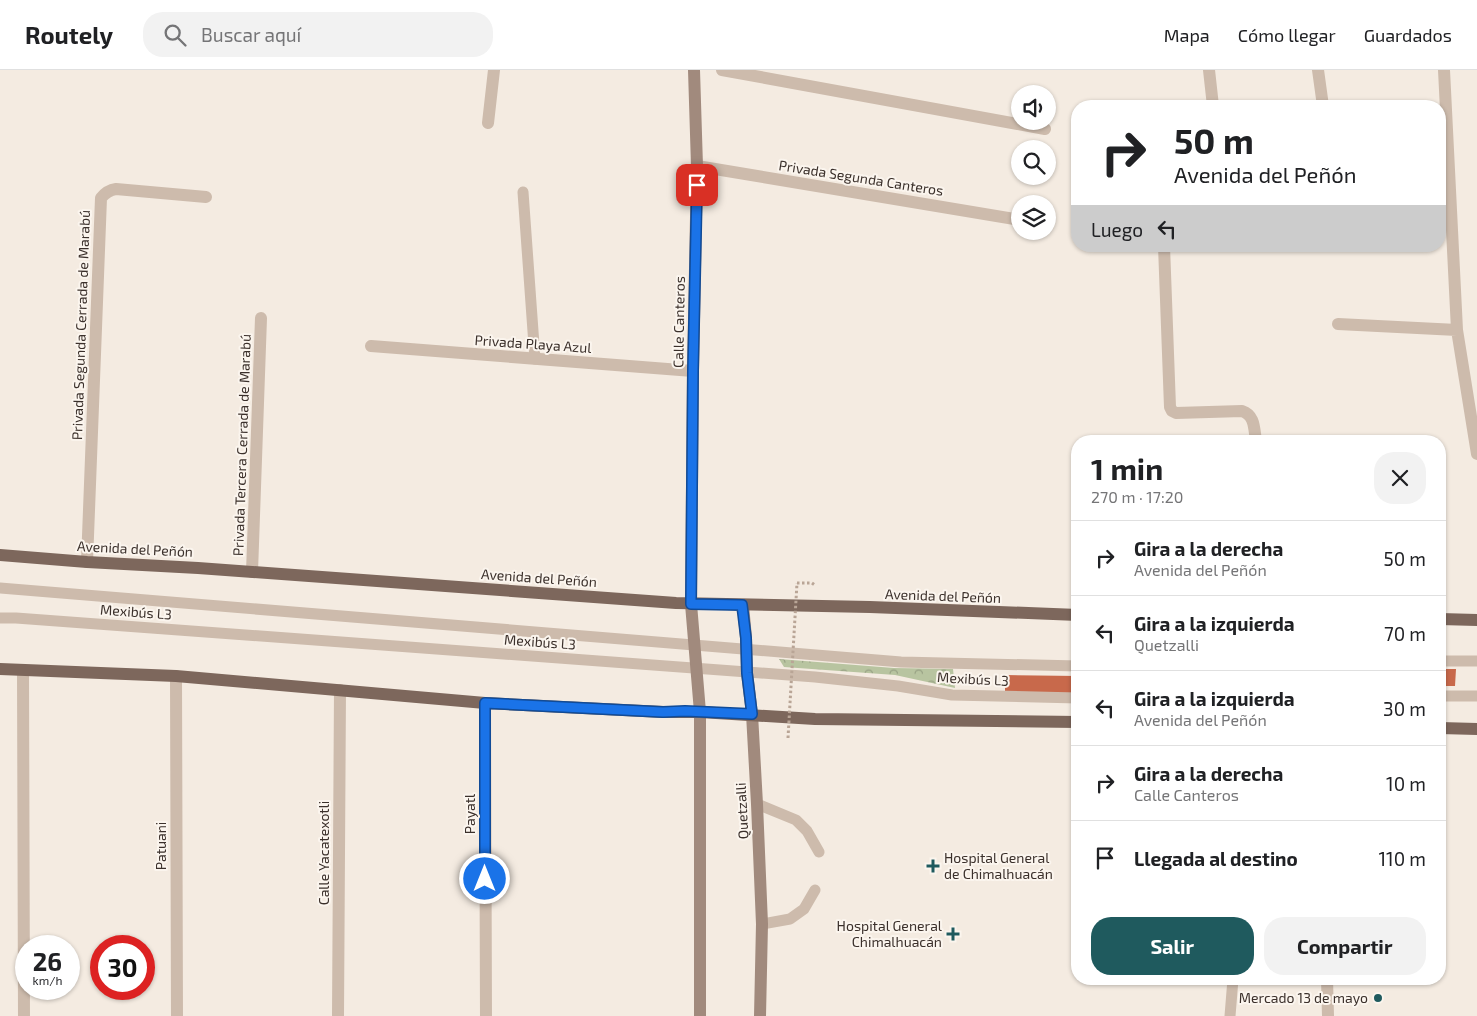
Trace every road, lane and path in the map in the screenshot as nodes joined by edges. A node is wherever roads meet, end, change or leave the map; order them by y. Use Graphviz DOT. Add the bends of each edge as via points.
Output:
graph roads {
  1 [pos="494,70"];
  2 [pos="694,70"];
  3 [pos="722,70"];
  4 [pos="1209,70"];
  5 [pos="1318,70"];
  6 [pos="1444,70"];
  7 [pos="1212,100"];
  8 [pos="1322,100"];
  9 [pos="1444,100"];
  10 [pos="488,123"];
  11 [pos="1011,123"];
  12 [pos="697,166"];
  13 [pos="523,192"];
  14 [pos="206,197"];
  15 [pos="1446,212"];
  16 [pos="1011,218"];
  17 [pos="1164,252"];
  18 [pos="261,318"];
  19 [pos="1338,324"];
  20 [pos="1457,330"];
  21 [pos="371,346"];
  22 [pos="535,359"];
  23 [pos="693,371"];
  24 [pos="1255,435"];
  25 [pos="1477,454"];
  26 [pos="0,555"];
  27 [pos="87,562"];
  28 [pos="252,572"];
  29 [pos="812,583"];
  30 [pos="0,588"];
  31 [pos="691,604"];
  32 [pos="742,605"];
  33 [pos="1071,615"];
  34 [pos="0,618"];
  35 [pos="1446,619"];
  36 [pos="1477,620"];
  37 [pos="694,645"];
  38 [pos="746,648"];
  39 [pos="1446,661"];
  40 [pos="1477,661"];
  41 [pos="1071,666"];
  42 [pos="696,668"];
  43 [pos="0,669"];
  44 [pos="23,670"];
  45 [pos="747,673"];
  46 [pos="176,676"];
  47 [pos="340,690"];
  48 [pos="1446,696"];
  49 [pos="1477,696"];
  50 [pos="1071,698"];
  51 [pos="485,703"];
  52 [pos="700,712"];
  53 [pos="752,714"];
  54 [pos="1071,722"];
  55 [pos="1446,728"];
  56 [pos="1477,728"];
  57 [pos="788,738"];
  58 [pos="757,804"];
  59 [pos="819,852"];
  60 [pos="815,890"];
  61 [pos="762,924"];
  62 [pos="1233,985"];
  63 [pos="1327,985"];
  64 [pos="24,1016"];
  65 [pos="177,1016"];
  66 [pos="338,1016"];
  67 [pos="486,1016"];
  68 [pos="700,1016"];
  69 [pos="760,1016"];
  70 [pos="1230,1016"];
  71 [pos="1328,1016"];
  1 -- 10 [label="street"];
  2 -- 12 [label="main road, Calle Canteros"];
  3 -- 11 [label="street"];
  4 -- 7 [label="street"];
  5 -- 8 [label="street"];
  6 -- 9 [label="street"];
  12 -- 16 [label="street, Privada Segunda Canteros"];
  12 -- 23 [label="main road, Calle Canteros"];
  13 -- 22 [label="lane"];
  14 -- 27 [label="street, Privada Segunda Cerrada de Marabú" via="116,189 105,193 102,198"];
  15 -- 20 [label="street"];
  17 -- 24 [label="street" via="1172,411 1246,412 1252,418"];
  18 -- 28 [label="street, Privada Tercera Cerrada de Marabú"];
  19 -- 20 [label="street"];
  20 -- 25 [label="street"];
  21 -- 22 [label="street, Privada Playa Azul"];
  22 -- 23 [label="street, Privada Playa Azul"];
  23 -- 31 [label="main road, Calle Canteros"];
  26 -- 27 [label="main road, Avenida del Peñón"];
  27 -- 28 [label="main road, Avenida del Peñón"];
  28 -- 31 [label="main road, Avenida del Peñón"];
  29 -- 57 [label="path, bridge" via="797,583"];
  30 -- 37 [label="lane, Mexibús L3"];
  31 -- 32 [label="main road, Avenida del Peñón"];
  31 -- 37 [label="main road, Calle Canteros"];
  32 -- 33 [label="main road, Avenida del Peñón"];
  32 -- 38 [label="main road, Quetzalli"];
  34 -- 42 [label="lane, Mexibús L3"];
  35 -- 36 [label="main road"];
  37 -- 38 [label="lane, Mexibús L3"];
  37 -- 42 [label="main road, Calle Canteros"];
  38 -- 41 [label="lane, Mexibús L3" via="901,662"];
  38 -- 45 [label="main road, Quetzalli"];
  39 -- 40 [label="lane"];
  42 -- 45 [label="lane, Mexibús L3"];
  42 -- 52 [label="main road, Calle Canteros"];
  43 -- 44 [label="main road"];
  44 -- 46 [label="main road"];
  44 -- 64 [label="street"];
  45 -- 50 [label="lane, Mexibús L3" via="815,677 952,695"];
  45 -- 53 [label="main road, Quetzalli"];
  46 -- 47 [label="main road"];
  46 -- 65 [label="street, Patuani"];
  47 -- 51 [label="main road"];
  47 -- 66 [label="street, Calle Yacatexotli"];
  48 -- 49 [label="lane"];
  51 -- 52 [label="main road"];
  51 -- 67 [label="street, Payatl"];
  52 -- 53 [label="main road"];
  52 -- 68 [label="main road"];
  53 -- 54 [label="main road" via="815,719"];
  53 -- 58 [label="main road, Quetzalli"];
  55 -- 56 [label="main road"];
  58 -- 59 [label="lane" via="796,820"];
  58 -- 61 [label="main road, Quetzalli"];
  60 -- 61 [label="lane" via="804,909 790,920"];
  61 -- 69 [label="main road, Quetzalli"];
  62 -- 70 [label="lane"];
  63 -- 71 [label="street"];
}
